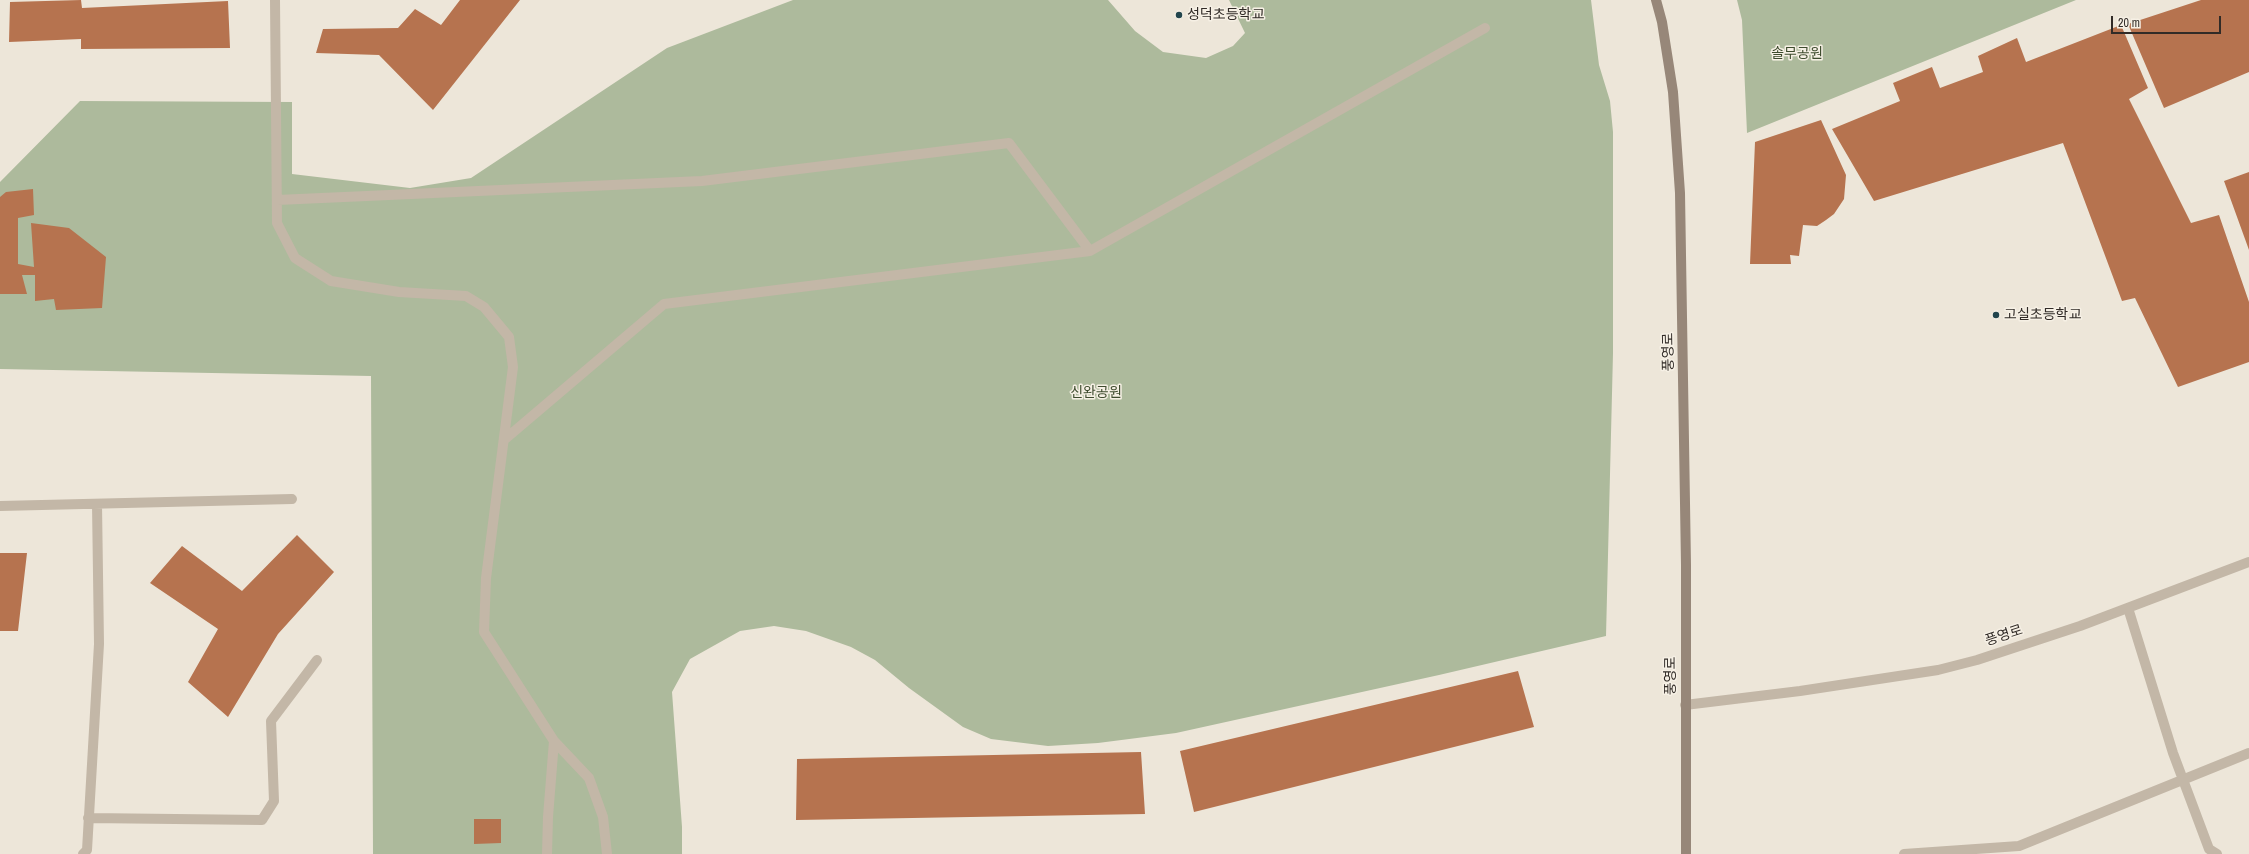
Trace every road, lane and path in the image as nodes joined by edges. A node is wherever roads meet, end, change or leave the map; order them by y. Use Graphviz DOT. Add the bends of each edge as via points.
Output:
graph roads {
  1 [pos="275,0"];
  2 [pos="1656,0"];
  3 [pos="1485,28"];
  4 [pos="277,200"];
  5 [pos="1090,251"];
  6 [pos="504,440"];
  7 [pos="292,499"];
  8 [pos="97,504"];
  9 [pos="0,506"];
  10 [pos="2249,562"];
  11 [pos="2128,608"];
  12 [pos="317,660"];
  13 [pos="1685,705"];
  14 [pos="554,741"];
  15 [pos="2249,753"];
  16 [pos="2183,780"];
  17 [pos="88,818"];
  18 [pos="83,854"];
  19 [pos="547,854"];
  20 [pos="607,854"];
  21 [pos="1686,854"];
  22 [pos="1904,854"];
  23 [pos="2217,854"];
  1 -- 4 [label="street"];
  2 -- 13 [label="main road, 풍영로" via="1673,92 1680,193 1686,565"];
  3 -- 5 [label="street"];
  4 -- 5 [label="street" via="702,181 1009,143"];
  4 -- 6 [label="street" via="277,224 295,258 331,281 399,292 466,296 484,307 509,337 513,367"];
  5 -- 6 [label="street" via="664,304"];
  6 -- 14 [label="street" via="486,578 484,632"];
  7 -- 8 [label="street"];
  8 -- 9 [label="street"];
  8 -- 17 [label="street" via="99,644"];
  10 -- 11 [label="street, 풍영로"];
  11 -- 13 [label="street, 풍영로" via="1977,660 1938,670"];
  11 -- 16 [label="street"];
  12 -- 17 [label="street" via="271,721 274,802 262,820"];
  13 -- 21 [label="main road, 풍영로"];
  14 -- 19 [label="street"];
  14 -- 20 [label="street" via="589,778 603,817"];
  15 -- 16 [label="street"];
  16 -- 22 [label="street" via="2019,846"];
  16 -- 23 [label="street" via="2209,849"];
  17 -- 18 [label="street" via="87,850"];
}
